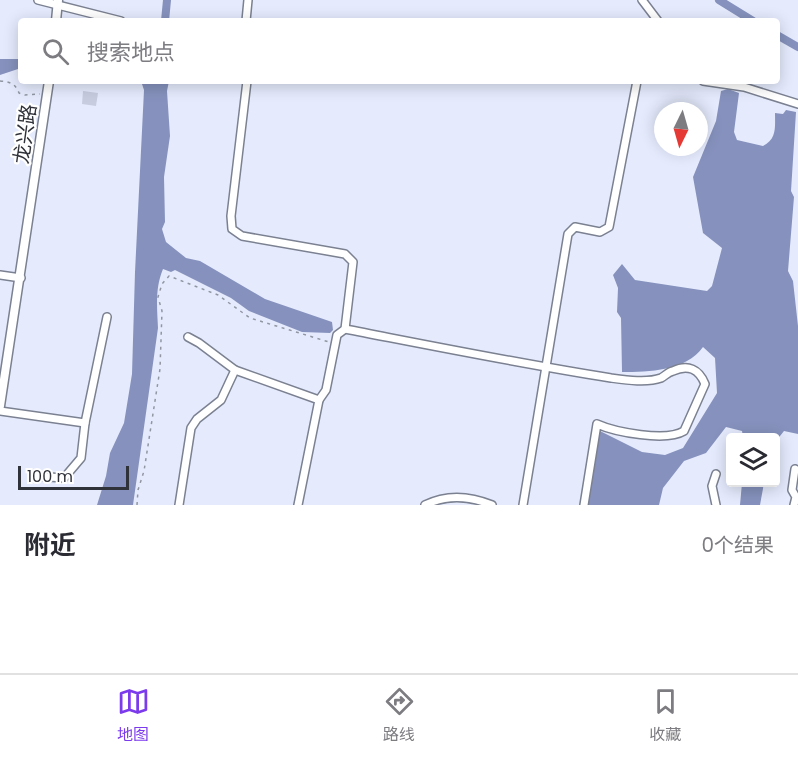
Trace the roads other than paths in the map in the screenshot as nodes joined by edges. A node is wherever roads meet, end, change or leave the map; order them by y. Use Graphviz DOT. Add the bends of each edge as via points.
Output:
graph roads {
  1 [pos="38,0"];
  2 [pos="248,0"];
  3 [pos="642,0"];
  4 [pos="58,2"];
  5 [pos="56,18"];
  6 [pos="111,18"];
  7 [pos="246,18"];
  8 [pos="656,18"];
  9 [pos="48,84"];
  10 [pos="247,84"];
  11 [pos="636,84"];
  12 [pos="721,84"];
  13 [pos="798,104"];
  14 [pos="0,275"];
  15 [pos="21,278"];
  16 [pos="106,317"];
  17 [pos="345,329"];
  18 [pos="188,337"];
  19 [pos="545,368"];
  20 [pos="235,370"];
  21 [pos="319,400"];
  22 [pos="0,406"];
  23 [pos="0,411"];
  24 [pos="84,423"];
  25 [pos="795,469"];
  26 [pos="716,474"];
  27 [pos="33,476"];
  28 [pos="179,505"];
  29 [pos="298,505"];
  30 [pos="425,505"];
  31 [pos="492,505"];
  32 [pos="522,505"];
  33 [pos="584,505"];
  34 [pos="716,505"];
  35 [pos="794,505"];
  1 -- 4 [label="street"];
  2 -- 7 [label="street"];
  3 -- 8 [label="street"];
  4 -- 5 [label="street"];
  4 -- 6 [label="street"];
  9 -- 15 [label="street, 龙兴路"];
  10 -- 17 [label="street" via="232,229 242,236 345,254 353,262"];
  11 -- 19 [label="street" via="609,227 600,232 576,227 568,234"];
  12 -- 13 [label="street"];
  14 -- 15 [label="street"];
  15 -- 22 [label="street, 龙兴路"];
  16 -- 24 [label="street"];
  17 -- 19 [label="street"];
  17 -- 21 [label="street" via="337,335 326,390"];
  18 -- 20 [label="street"];
  19 -- 32 [label="street"];
  19 -- 33 [label="street" via="643,380 661,378 683,368 694,369 705,384 684,431 679,434 611,430 597,424"];
  20 -- 21 [label="street"];
  20 -- 28 [label="street" via="221,400 191,428"];
  21 -- 29 [label="street"];
  23 -- 24 [label="street"];
  24 -- 27 [label="street" via="81,458 64,478"];
  25 -- 35 [label="street"];
  26 -- 34 [label="street" via="712,486"];
  30 -- 31 [label="street" via="444,497"];
}
